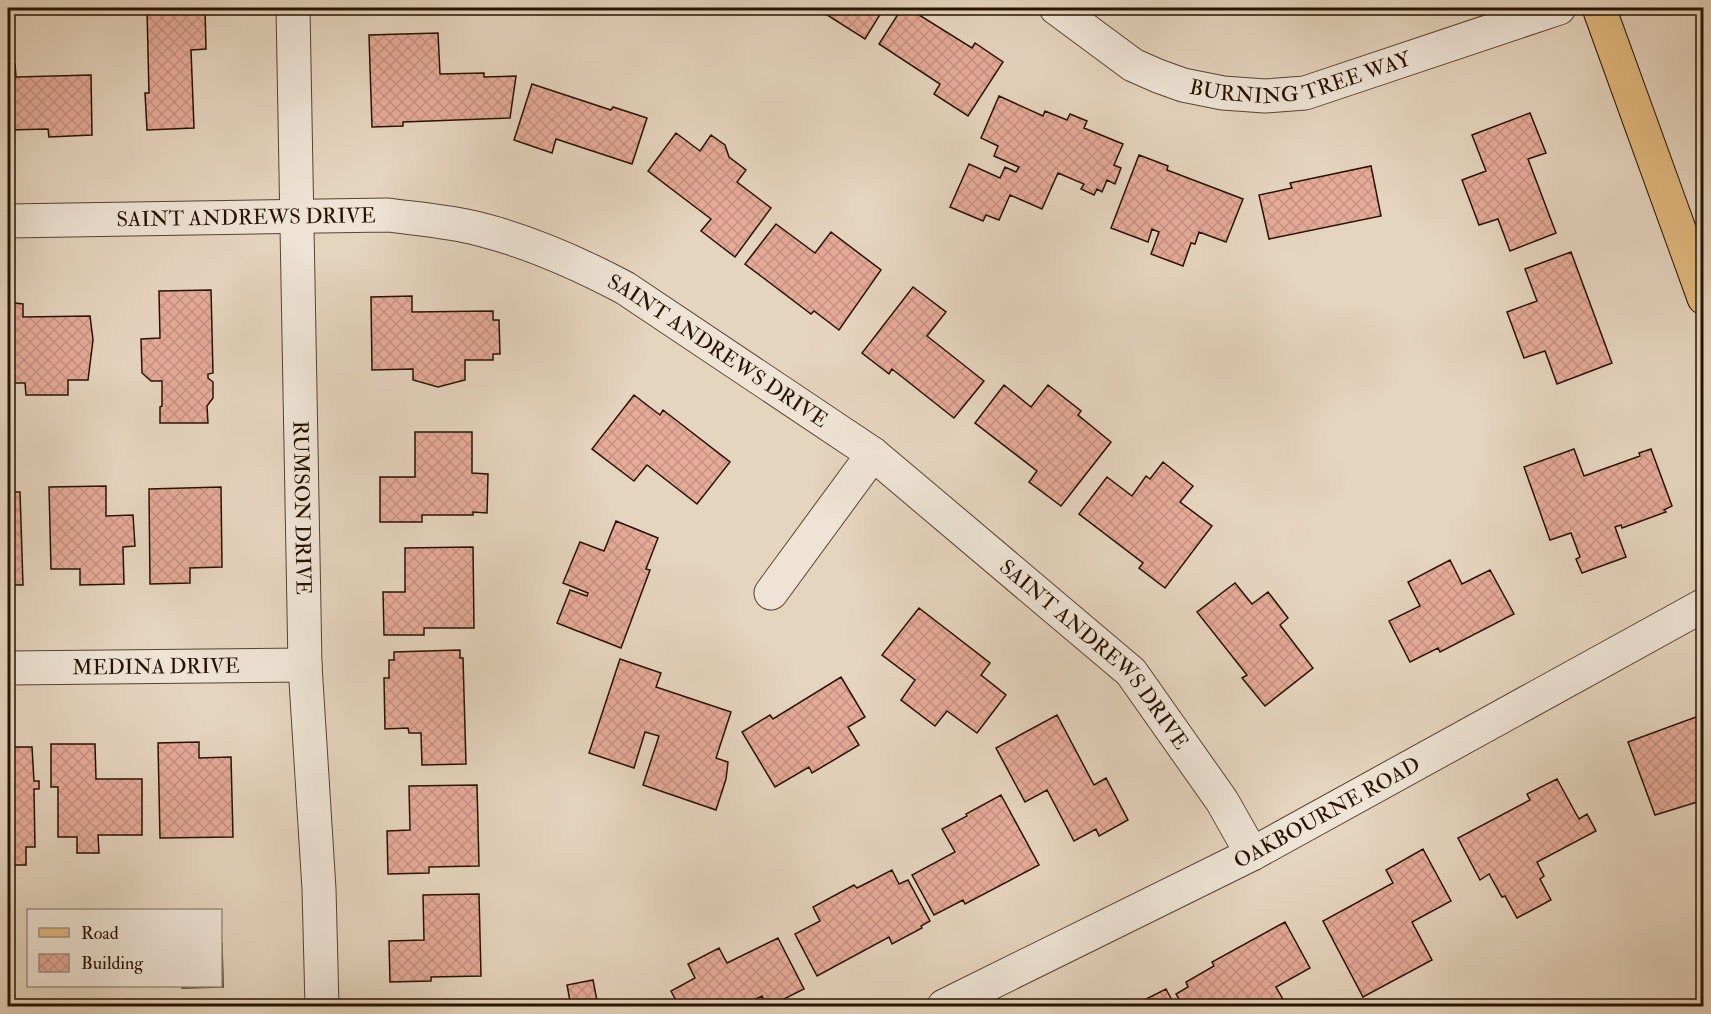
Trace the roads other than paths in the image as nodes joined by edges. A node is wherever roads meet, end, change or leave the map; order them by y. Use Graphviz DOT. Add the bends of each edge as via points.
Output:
graph roads {
  1 [pos="293,8"];
  2 [pos="1056,8"];
  3 [pos="1559,8"];
  4 [pos="1599,8"];
  5 [pos="296,217"];
  6 [pos="8,221"];
  7 [pos="1704,298"];
  8 [pos="873,454"];
  9 [pos="771,593"];
  10 [pos="1704,605"];
  11 [pos="305,665"];
  12 [pos="8,668"];
  13 [pos="1252,854"];
  14 [pos="322,1006"];
  15 [pos="944,1006"];
  1 -- 5 [label="street, RUMSON DRIVE"];
  2 -- 3 [label="street, BURNING TREE WAY" via="1133,66 1183,85 1264,96 1305,93"];
  4 -- 7 [label="main road"];
  5 -- 6 [label="street, SAINT ANDREWS DRIVE"];
  5 -- 8 [label="street, SAINT ANDREWS DRIVE" via="388,215 433,220 478,228 557,254 625,288"];
  5 -- 11 [label="street, RUMSON DRIVE"];
  8 -- 9 [label="street"];
  8 -- 13 [label="street, SAINT ANDREWS DRIVE" via="1131,672 1222,801"];
  10 -- 13 [label="street, OAKBOURNE ROAD"];
  11 -- 12 [label="street, MEDINA DRIVE"];
  11 -- 14 [label="street, RUMSON DRIVE"];
  13 -- 15 [label="street, OAKBOURNE ROAD"];
}
